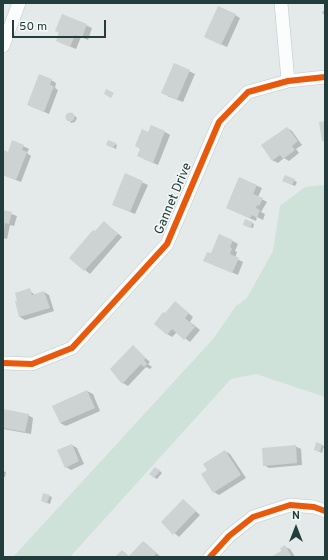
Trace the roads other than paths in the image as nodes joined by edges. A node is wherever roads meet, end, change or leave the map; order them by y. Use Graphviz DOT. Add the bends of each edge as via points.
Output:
graph roads {
  1 [pos="281,3"];
  2 [pos="12,9"];
  3 [pos="3,46"];
  4 [pos="325,78"];
  5 [pos="288,81"];
  6 [pos="3,363"];
  7 [pos="325,511"];
  8 [pos="210,557"];
  1 -- 5 [label="street"];
  2 -- 3 [label="street"];
  4 -- 5 [label="street, Gannet Drive"];
  5 -- 6 [label="street, Gannet Drive" via="248,92 219,122 167,244 72,348 32,364"];
  7 -- 8 [label="street" via="314,507 290,505 253,517 229,536"];
}
